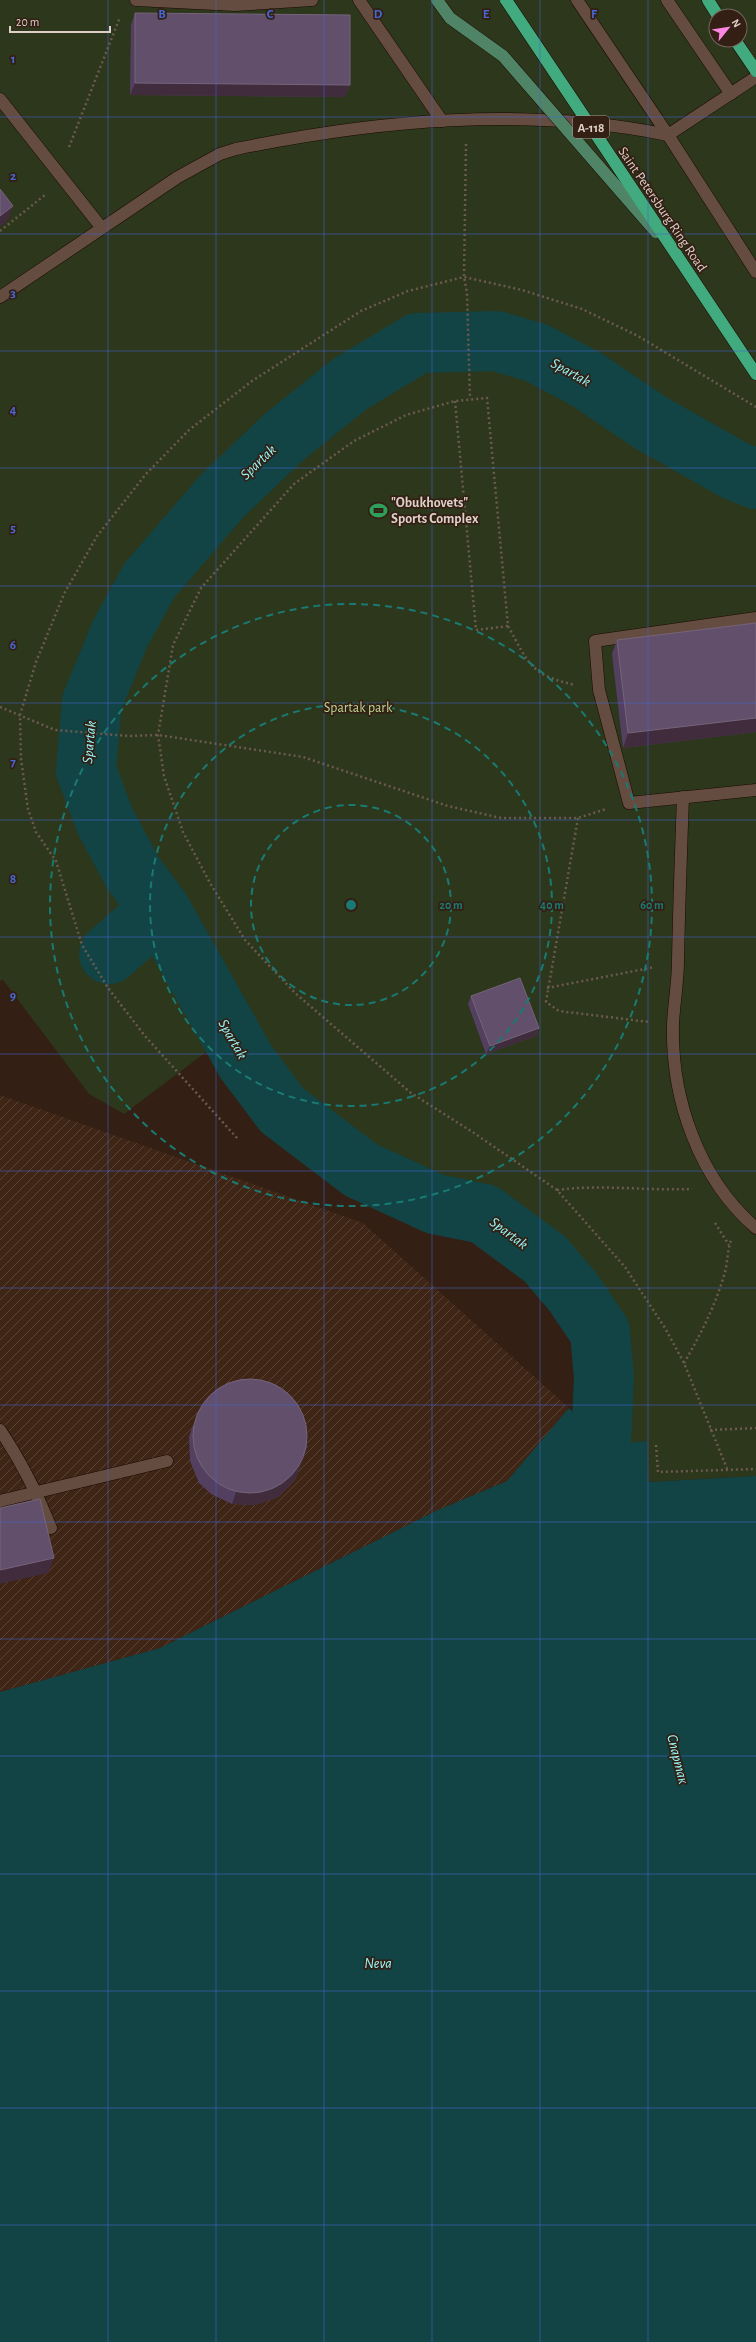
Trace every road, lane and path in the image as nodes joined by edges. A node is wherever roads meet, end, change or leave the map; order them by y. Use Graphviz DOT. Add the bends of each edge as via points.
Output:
graph roads {
  1 [pos="136,0"];
  2 [pos="312,0"];
  3 [pos="359,0"];
  4 [pos="436,0"];
  5 [pos="506,0"];
  6 [pos="577,0"];
  7 [pos="667,0"];
  8 [pos="123,11"];
  9 [pos="740,48"];
  10 [pos="756,71"];
  11 [pos="756,77"];
  12 [pos="731,94"];
  13 [pos="0,99"];
  14 [pos="442,121"];
  15 [pos="668,135"];
  16 [pos="466,142"];
  17 [pos="59,171"];
  18 [pos="101,227"];
  19 [pos="0,231"];
  20 [pos="676,254"];
  21 [pos="756,272"];
  22 [pos="464,277"];
  23 [pos="0,297"];
  24 [pos="756,374"];
  25 [pos="470,399"];
  26 [pos="455,401"];
  27 [pos="756,407"];
  28 [pos="756,618"];
  29 [pos="508,626"];
  30 [pos="599,690"];
  31 [pos="0,707"];
  32 [pos="20,715"];
  33 [pos="158,735"];
  34 [pos="756,790"];
  35 [pos="683,797"];
  36 [pos="629,802"];
  37 [pos="578,818"];
  38 [pos="678,962"];
  39 [pos="548,988"];
  40 [pos="673,1025"];
  41 [pos="237,1138"];
  42 [pos="718,1184"];
  43 [pos="557,1190"];
  44 [pos="741,1216"];
  45 [pos="756,1228"];
  46 [pos="684,1363"];
  47 [pos="756,1428"];
  48 [pos="0,1430"];
  49 [pos="710,1430"];
  50 [pos="656,1444"];
  51 [pos="167,1461"];
  52 [pos="756,1469"];
  53 [pos="728,1471"];
  54 [pos="36,1492"];
  55 [pos="0,1500"];
  56 [pos="51,1528"];
  1 -- 2 [label="lane" via="235,5"];
  3 -- 14 [label="lane"];
  4 -- 20 [label="main road, bridge" via="450,18 503,56"];
  5 -- 20 [label="highway, Saint Petersburg Ring Road / А-118, bridge"];
  6 -- 15 [label="lane"];
  7 -- 12 [label="lane"];
  8 -- 17 [label="path"];
  9 -- 10 [label="highway"];
  11 -- 12 [label="lane"];
  12 -- 15 [label="lane"];
  13 -- 17 [label="lane"];
  14 -- 15 [label="lane" via="567,121 621,125"];
  14 -- 18 [label="lane" via="383,126 236,149 178,177"];
  15 -- 21 [label="lane"];
  16 -- 22 [label="path"];
  17 -- 18 [label="lane"];
  17 -- 19 [label="path" via="55,187"];
  18 -- 23 [label="lane"];
  20 -- 24 [label="highway, Saint Petersburg Ring Road / А-118"];
  22 -- 25 [label="path" via="467,293"];
  22 -- 27 [label="path" via="522,290 582,309 638,336"];
  22 -- 32 [label="path" via="408,291 361,311 252,381 189,430 146,474 97,536 64,594 36,662"];
  25 -- 26 [label="path"];
  25 -- 29 [label="path" via="487,398"];
  26 -- 29 [label="path" via="476,630"];
  26 -- 33 [label="path" via="406,415 354,440 294,484 244,537 201,588 173,645"];
  28 -- 30 [label="lane" via="595,641"];
  29 -- 30 [label="path" via="530,666 553,680"];
  30 -- 36 [label="lane"];
  31 -- 32 [label="path"];
  32 -- 33 [label="path" via="55,730 129,736"];
  32 -- 41 [label="path" via="21,759 28,809 36,832 56,861 82,945 108,988 145,1036"];
  33 -- 37 [label="path" via="303,757 448,806 501,818"];
  33 -- 43 [label="path" via="164,776 182,832 245,940 295,993 411,1093"];
  34 -- 35 [label="lane"];
  35 -- 36 [label="lane"];
  35 -- 38 [label="lane"];
  36 -- 37 [label="path"];
  37 -- 39 [label="path"];
  38 -- 39 [label="path"];
  38 -- 40 [label="lane"];
  39 -- 40 [label="path" via="546,1002 559,1011"];
  40 -- 42 [label="lane" via="676,1079 684,1118"];
  42 -- 43 [label="path" via="693,1189 579,1187"];
  42 -- 44 [label="lane"];
  43 -- 46 [label="path" via="625,1267 665,1328"];
  44 -- 45 [label="lane"];
  44 -- 46 [label="path" via="729,1245 726,1270 715,1301"];
  46 -- 49 [label="path"];
  47 -- 49 [label="path"];
  48 -- 54 [label="lane"];
  49 -- 53 [label="path"];
  50 -- 53 [label="path" via="658,1472"];
  51 -- 54 [label="lane"];
  52 -- 53 [label="path"];
  54 -- 55 [label="lane"];
  54 -- 56 [label="lane"];
}
